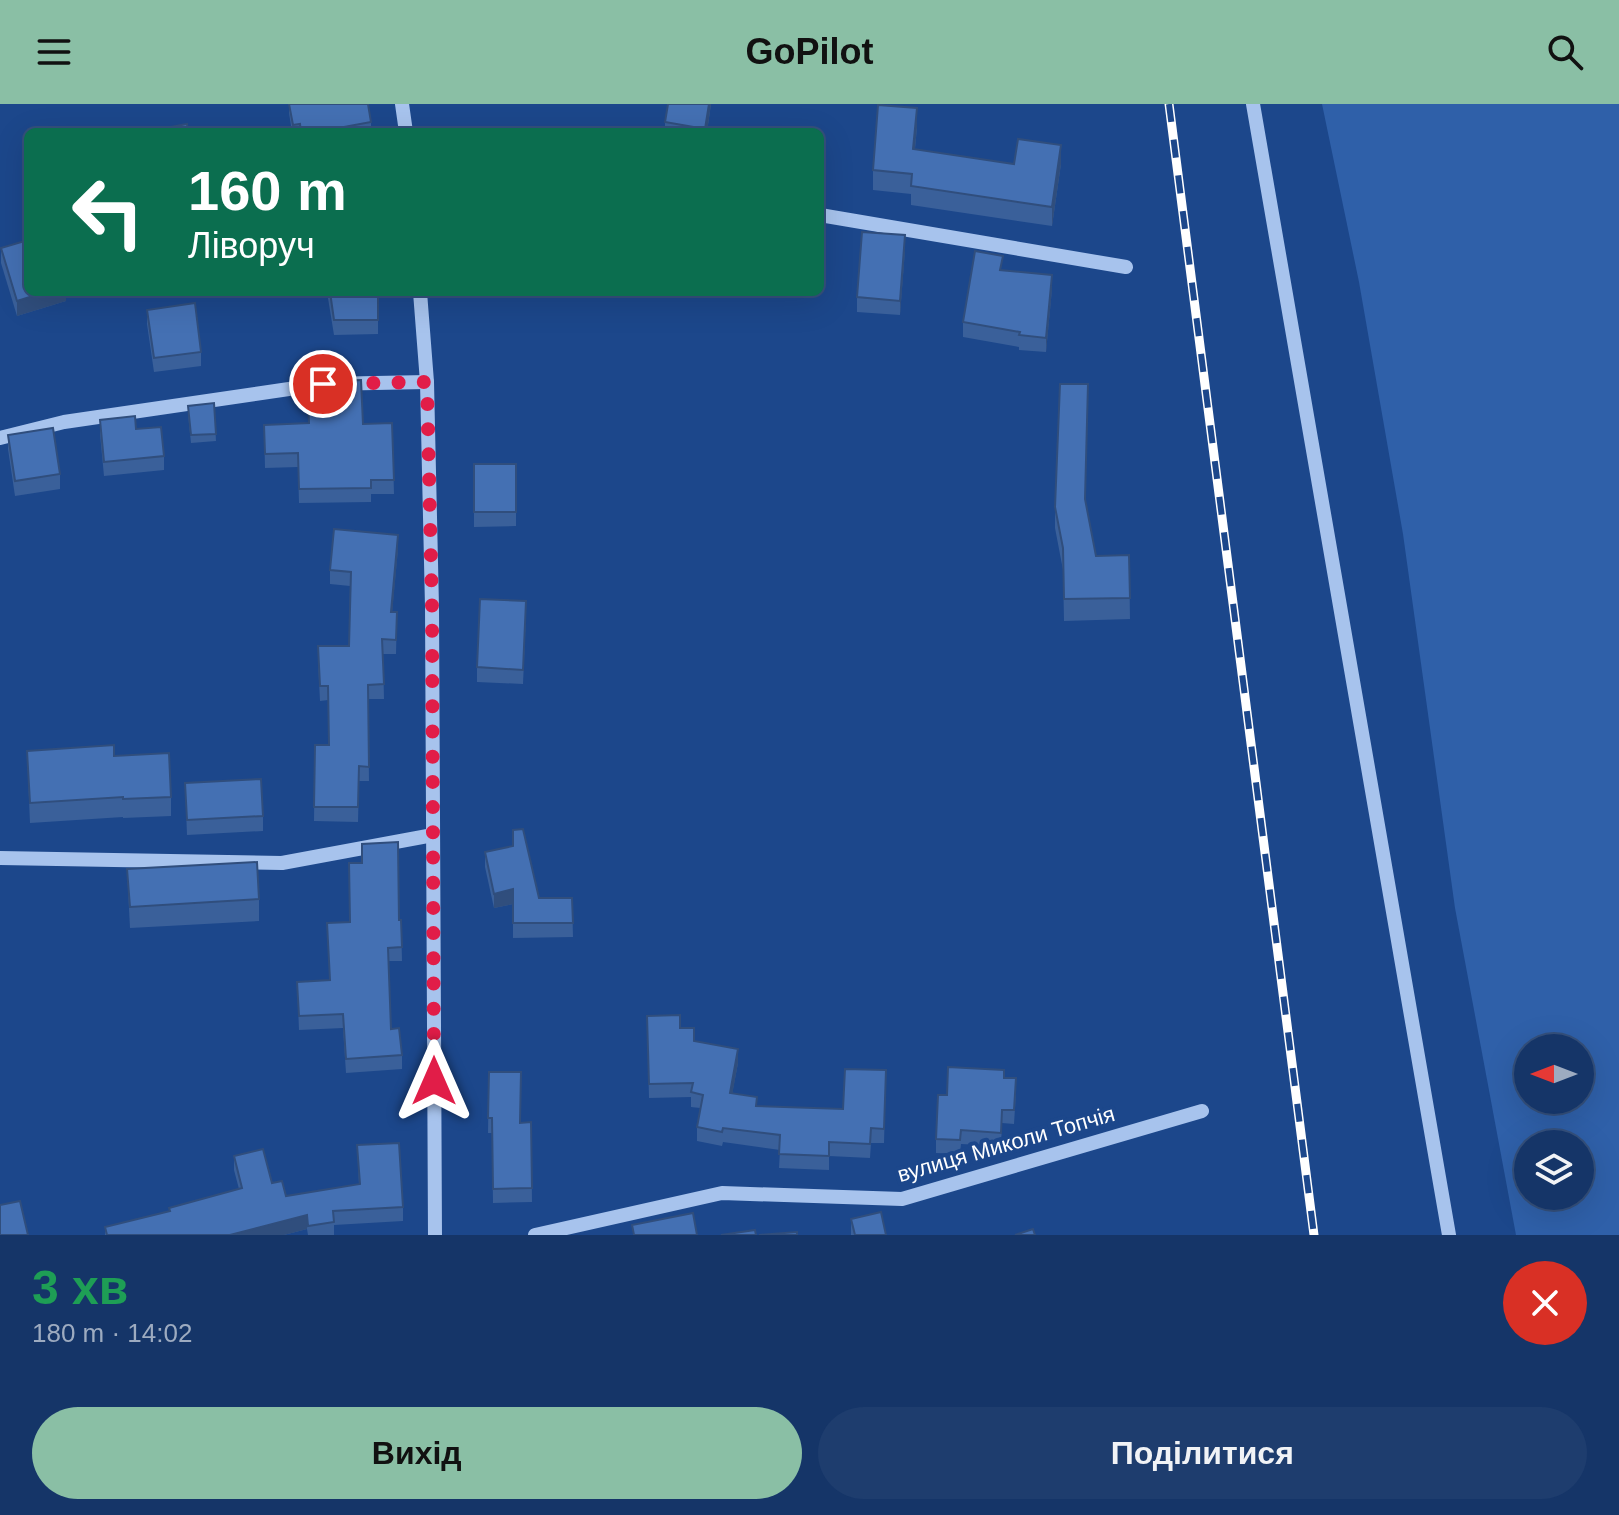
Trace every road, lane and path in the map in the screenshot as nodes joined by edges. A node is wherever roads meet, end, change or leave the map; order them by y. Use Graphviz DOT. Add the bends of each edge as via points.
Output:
graph roads {
  1 [pos="402,104"];
  2 [pos="1253,104"];
  3 [pos="405,128"];
  4 [pos="824,216"];
  5 [pos="1126,267"];
  6 [pos="420,296"];
  7 [pos="427,382"];
  8 [pos="0,438"];
  9 [pos="433,835"];
  10 [pos="0,858"];
  11 [pos="1202,1111"];
  12 [pos="435,1235"];
  13 [pos="535,1235"];
  14 [pos="1449,1235"];
  1 -- 3 [label="street"];
  2 -- 14 [label="street"];
  4 -- 5 [label="street"];
  6 -- 7 [label="street"];
  7 -- 8 [label="street" via="323,384 64,422"];
  7 -- 9 [label="street"];
  9 -- 10 [label="street" via="282,863"];
  9 -- 12 [label="street"];
  11 -- 13 [label="street, вулиця Миколи Топчія" via="902,1199 722,1193"];
}
